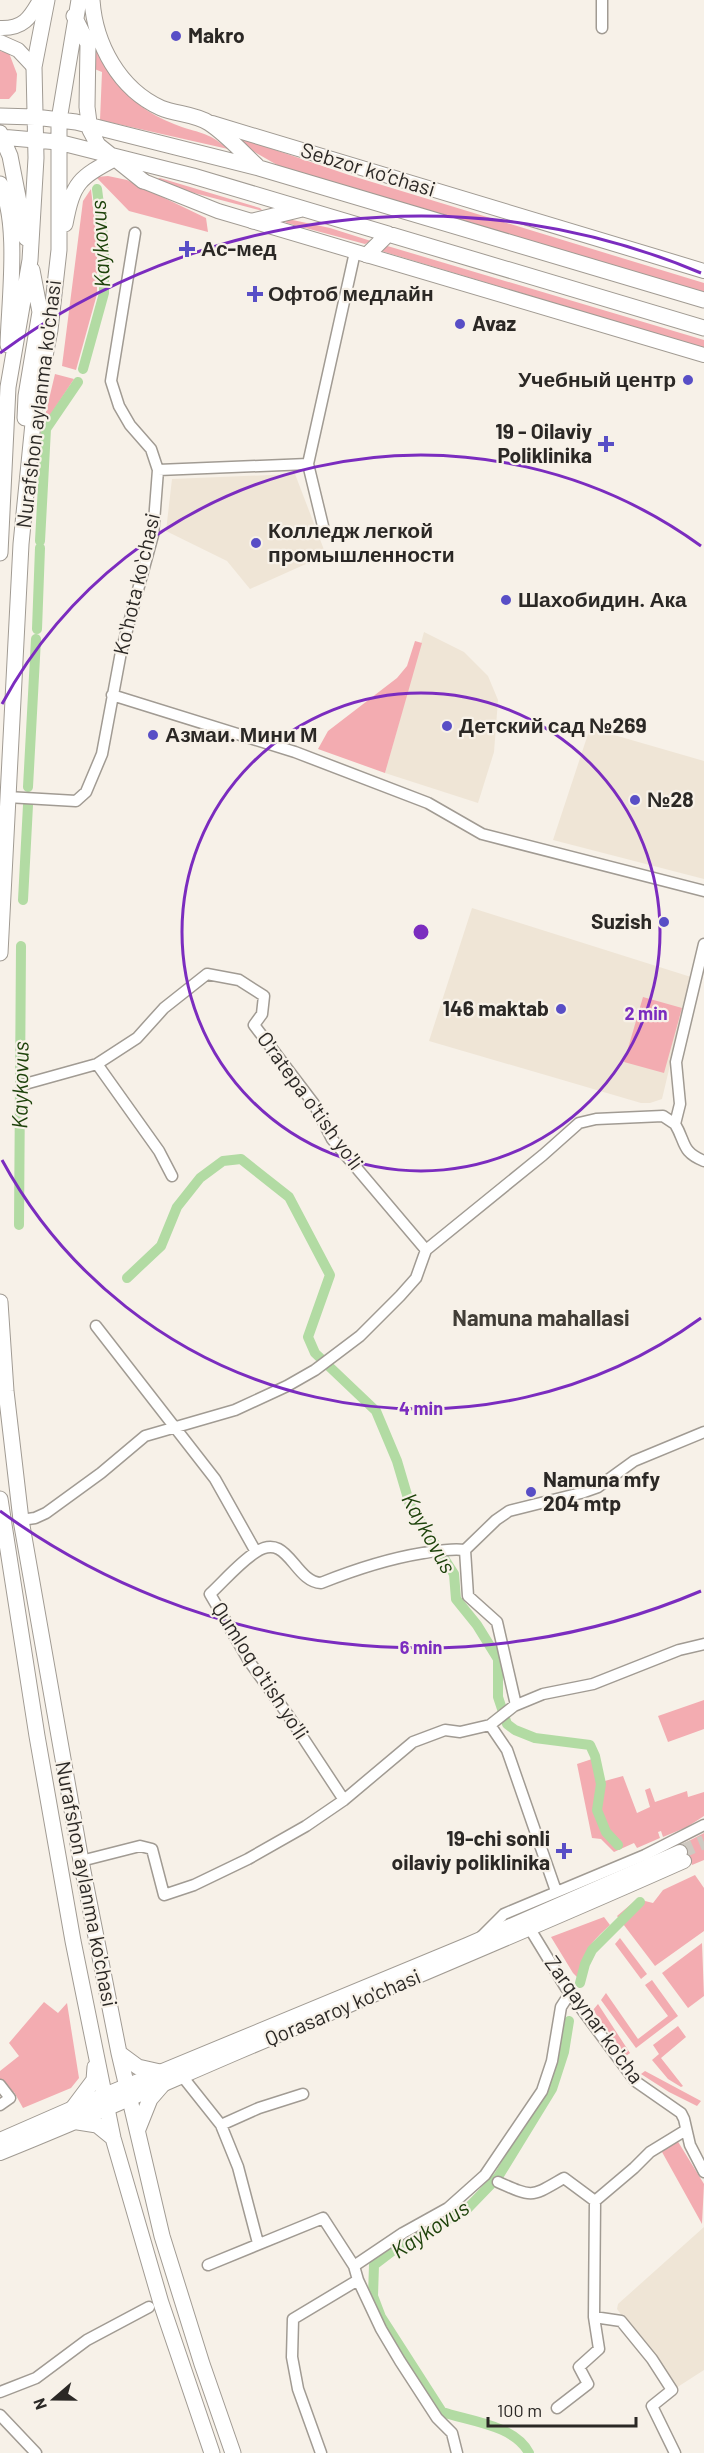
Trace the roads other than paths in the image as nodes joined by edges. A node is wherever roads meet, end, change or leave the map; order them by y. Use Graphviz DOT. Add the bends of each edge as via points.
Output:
graph roads {
  1 [pos="40,0"];
  2 [pos="47,0"];
  3 [pos="69,0"];
  4 [pos="79,0"];
  5 [pos="92,0"];
  6 [pos="602,0"];
  7 [pos="75,18"];
  8 [pos="0,28"];
  9 [pos="603,28"];
  10 [pos="0,42"];
  11 [pos="34,66"];
  12 [pos="0,116"];
  13 [pos="35,117"];
  14 [pos="59,120"];
  15 [pos="208,122"];
  16 [pos="88,125"];
  17 [pos="1,136"];
  18 [pos="35,139"];
  19 [pos="58,142"];
  20 [pos="116,158"];
  21 [pos="100,166"];
  22 [pos="259,168"];
  23 [pos="143,181"];
  24 [pos="0,184"];
  25 [pos="386,205"];
  26 [pos="303,208"];
  27 [pos="253,221"];
  28 [pos="382,232"];
  29 [pos="135,233"];
  30 [pos="59,250"];
  31 [pos="361,254"];
  32 [pos="30,260"];
  33 [pos="704,271"];
  34 [pos="704,300"];
  35 [pos="704,328"];
  36 [pos="704,355"];
  37 [pos="4,387"];
  38 [pos="308,464"];
  39 [pos="158,470"];
  40 [pos="323,526"];
  41 [pos="21,544"];
  42 [pos="0,553"];
  43 [pos="112,696"];
  44 [pos="7,797"];
  45 [pos="704,891"];
  46 [pos="704,944"];
  47 [pos="0,952"];
  48 [pos="97,1064"];
  49 [pos="25,1084"];
  50 [pos="675,1124"];
  51 [pos="704,1161"];
  52 [pos="172,1176"];
  53 [pos="426,1250"];
  54 [pos="0,1302"];
  55 [pos="96,1326"];
  56 [pos="1,1353"];
  57 [pos="175,1428"];
  58 [pos="704,1432"];
  59 [pos="0,1499"];
  60 [pos="21,1520"];
  61 [pos="2,1533"];
  62 [pos="465,1550"];
  63 [pos="256,1552"];
  64 [pos="704,1644"];
  65 [pos="515,1705"];
  66 [pos="494,1722"];
  67 [pos="57,1732"];
  68 [pos="37,1736"];
  69 [pos="344,1800"];
  70 [pos="704,1825"];
  71 [pos="81,1861"];
  72 [pos="556,1891"];
  73 [pos="530,1929"];
  74 [pos="479,1939"];
  75 [pos="571,1995"];
  76 [pos="119,2053"];
  77 [pos="96,2058"];
  78 [pos="182,2076"];
  79 [pos="162,2078"];
  80 [pos="0,2085"];
  81 [pos="128,2093"];
  82 [pos="303,2094"];
  83 [pos="106,2102"];
  84 [pos="0,2105"];
  85 [pos="76,2115"];
  86 [pos="221,2126"];
  87 [pos="686,2130"];
  88 [pos="137,2132"];
  89 [pos="113,2138"];
  90 [pos="0,2140"];
  91 [pos="0,2153"];
  92 [pos="704,2172"];
  93 [pos="498,2182"];
  94 [pos="595,2201"];
  95 [pos="258,2243"];
  96 [pos="208,2265"];
  97 [pos="354,2266"];
  98 [pos="358,2280"];
  99 [pos="149,2307"];
  100 [pos="594,2317"];
  101 [pos="202,2364"];
  102 [pos="183,2371"];
  103 [pos="0,2392"];
  104 [pos="557,2408"];
  105 [pos="0,2415"];
  106 [pos="36,2453"];
  107 [pos="212,2453"];
  108 [pos="233,2453"];
  109 [pos="321,2453"];
  110 [pos="457,2453"];
  111 [pos="675,2453"];
  1 -- 8 [label="main road" via="23,24"];
  2 -- 11 [label="main road, Nurafshon aylanma ko'chasi"];
  3 -- 7 [label="main road"];
  4 -- 7 [label="main road, Nurafshon aylanma ko'chasi"];
  5 -- 15 [label="main road, Sebzor ko‘chasi" via="101,43 121,77 153,104"];
  6 -- 9 [label="street"];
  7 -- 14 [label="main road, Nurafshon aylanma ko'chasi"];
  7 -- 16 [label="main road" via="88,44"];
  10 -- 11 [label="main road" via="18,50"];
  11 -- 13 [label="main road, Nurafshon aylanma ko'chasi"];
  12 -- 13 [label="main road, Sebzor ko‘chasi"];
  13 -- 14 [label="main road, Sebzor ko‘chasi"];
  13 -- 18 [label="main road, Nurafshon aylanma ko'chasi"];
  14 -- 16 [label="main road, Sebzor ko‘chasi"];
  14 -- 19 [label="main road, Nurafshon aylanma ko'chasi"];
  15 -- 22 [label="main road"];
  15 -- 33 [label="main road, Sebzor ko‘chasi"];
  16 -- 20 [label="main road" via="99,145"];
  16 -- 22 [label="main road, Sebzor ko‘chasi"];
  17 -- 18 [label="main road"];
  17 -- 32 [label="main road" via="10,156"];
  18 -- 19 [label="main road"];
  18 -- 32 [label="main road, Nurafshon aylanma ko'chasi"];
  19 -- 20 [label="main road"];
  19 -- 30 [label="main road, Nurafshon aylanma ko'chasi"];
  20 -- 21 [label="main road"];
  20 -- 23 [label="main road"];
  20 -- 26 [label="main road"];
  21 -- 23 [label="main road"];
  21 -- 30 [label="main road" via="88,172 73,192"];
  22 -- 25 [label="main road, Sebzor ko‘chasi"];
  23 -- 27 [label="main road"];
  24 -- 37 [label="main road" via="11,223"];
  25 -- 28 [label="main road"];
  25 -- 34 [label="main road, Sebzor ko‘chasi"];
  26 -- 27 [label="main road"];
  26 -- 28 [label="main road"];
  27 -- 31 [label="main road"];
  28 -- 31 [label="main road"];
  28 -- 35 [label="main road"];
  29 -- 39 [label="street, Koʻhota koʻchasi" via="111,381 119,406 150,449"];
  30 -- 41 [label="main road, Nurafshon aylanma ko'chasi" via="50,330 34,413"];
  31 -- 36 [label="main road"];
  31 -- 38 [label="street"];
  32 -- 37 [label="main road, Nurafshon aylanma ko'chasi"];
  32 -- 41 [label="main road" via="40,312 26,396"];
  37 -- 42 [label="main road, Nurafshon aylanma ko'chasi"];
  38 -- 39 [label="street"];
  38 -- 40 [label="street"];
  39 -- 43 [label="street, Koʻhota koʻchasi" via="153,535"];
  41 -- 44 [label="main road, Nurafshon aylanma ko'chasi"];
  43 -- 44 [label="street, Koʻhota koʻchasi" via="102,754 87,792 76,801"];
  43 -- 45 [label="street" via="295,752 428,803 482,834"];
  44 -- 47 [label="main road, Nurafshon aylanma ko'chasi"];
  46 -- 50 [label="street" via="676,1062 680,1104"];
  48 -- 49 [label="street, O'ratepa o'tish yo'li"];
  48 -- 52 [label="street" via="159,1151"];
  48 -- 53 [label="street, O'ratepa o'tish yo'li" via="137,1038 164,1008 207,974 239,980 264,996 262,1014 254,1025 314,1104 332,1139"];
  50 -- 51 [label="street" via="692,1156"];
  50 -- 53 [label="street" via="663,1116 579,1123"];
  53 -- 57 [label="street" via="416,1278 400,1296 360,1336 315,1370 235,1410"];
  54 -- 56 [label="main road, Nurafshon aylanma ko'chasi"];
  55 -- 57 [label="street"];
  56 -- 60 [label="main road, Nurafshon aylanma ko'chasi"];
  57 -- 60 [label="street" via="145,1436 46,1513"];
  57 -- 63 [label="street" via="214,1479"];
  58 -- 62 [label="street" via="634,1461 598,1487 509,1511"];
  59 -- 61 [label="main road, Nurafshon aylanma ko'chasi"];
  60 -- 67 [label="main road, Nurafshon aylanma ko'chasi"];
  61 -- 68 [label="main road, Nurafshon aylanma ko'chasi"];
  62 -- 63 [label="street" via="453,1548 366,1565 321,1583 303,1575 279,1549"];
  62 -- 65 [label="street" via="468,1596 497,1622"];
  63 -- 69 [label="street, Qumloq o'tish yo'li" via="210,1594 249,1661"];
  64 -- 65 [label="street" via="593,1684 543,1694"];
  65 -- 66 [label="street"];
  66 -- 69 [label="street" via="460,1732 446,1730 413,1742"];
  66 -- 72 [label="street"];
  67 -- 68 [label="main road" via="46,1728"];
  67 -- 71 [label="main road, Nurafshon aylanma ko'chasi"];
  68 -- 77 [label="main road, Nurafshon aylanma ko'chasi"];
  69 -- 71 [label="street" via="258,1854 164,1895 152,1848 140,1846"];
  70 -- 72 [label="street" via="645,1855"];
  71 -- 76 [label="main road, Nurafshon aylanma ko'chasi"];
  72 -- 74 [label="street" via="504,1914"];
  73 -- 74 [label="main road, Qorasaroy ko'chasi" via="682,1857"];
  73 -- 75 [label="street, Zarqaynar ko'cha"];
  73 -- 78 [label="main road, Qorasaroy ko'chasi"];
  74 -- 79 [label="main road, Qorasaroy ko'chasi"];
  75 -- 87 [label="street, Zarqaynar ko'cha" via="635,2081 681,2112"];
  75 -- 97 [label="street" via="561,2007 552,2061 542,2091 485,2175 447,2208"];
  76 -- 79 [label="main road"];
  76 -- 81 [label="main road, Nurafshon aylanma ko'chasi"];
  77 -- 83 [label="main road, Nurafshon aylanma ko'chasi"];
  77 -- 85 [label="main road" via="94,2080"];
  78 -- 79 [label="main road, Qorasaroy ko'chasi"];
  78 -- 86 [label="street"];
  79 -- 81 [label="main road, Qorasaroy ko'chasi"];
  79 -- 88 [label="main road"];
  80 -- 84 [label="street" via="9,2098"];
  81 -- 83 [label="main road, Qorasaroy ko'chasi"];
  81 -- 88 [label="main road, Nurafshon aylanma ko'chasi"];
  82 -- 86 [label="street"];
  83 -- 85 [label="main road, Qorasaroy ko'chasi"];
  83 -- 89 [label="main road, Nurafshon aylanma ko'chasi"];
  85 -- 89 [label="main road"];
  85 -- 90 [label="main road, Qorasaroy ko'chasi"];
  85 -- 91 [label="main road, Qorasaroy ko'chasi"];
  86 -- 95 [label="street" via="238,2167"];
  87 -- 92 [label="street, Zarqaynar ko'cha"];
  87 -- 94 [label="street" via="650,2152"];
  88 -- 101 [label="main road, Nurafshon aylanma ko'chasi" via="162,2236"];
  89 -- 102 [label="main road, Nurafshon aylanma ko'chasi"];
  93 -- 94 [label="street" via="535,2194 564,2178"];
  94 -- 100 [label="street"];
  95 -- 96 [label="street"];
  95 -- 97 [label="street" via="323,2218"];
  97 -- 98 [label="street"];
  98 -- 109 [label="street" via="293,2319 292,2357 298,2389"];
  98 -- 110 [label="street" via="400,2361 437,2418 452,2433"];
  99 -- 103 [label="street" via="87,2340 36,2378"];
  100 -- 104 [label="street" via="599,2349 579,2367 588,2384"];
  100 -- 111 [label="street" via="621,2321 672,2390 652,2406"];
  101 -- 102 [label="main road" via="195,2375"];
  101 -- 108 [label="main road, Nurafshon aylanma ko'chasi"];
  102 -- 107 [label="main road, Nurafshon aylanma ko'chasi"];
  105 -- 106 [label="street"];
}
